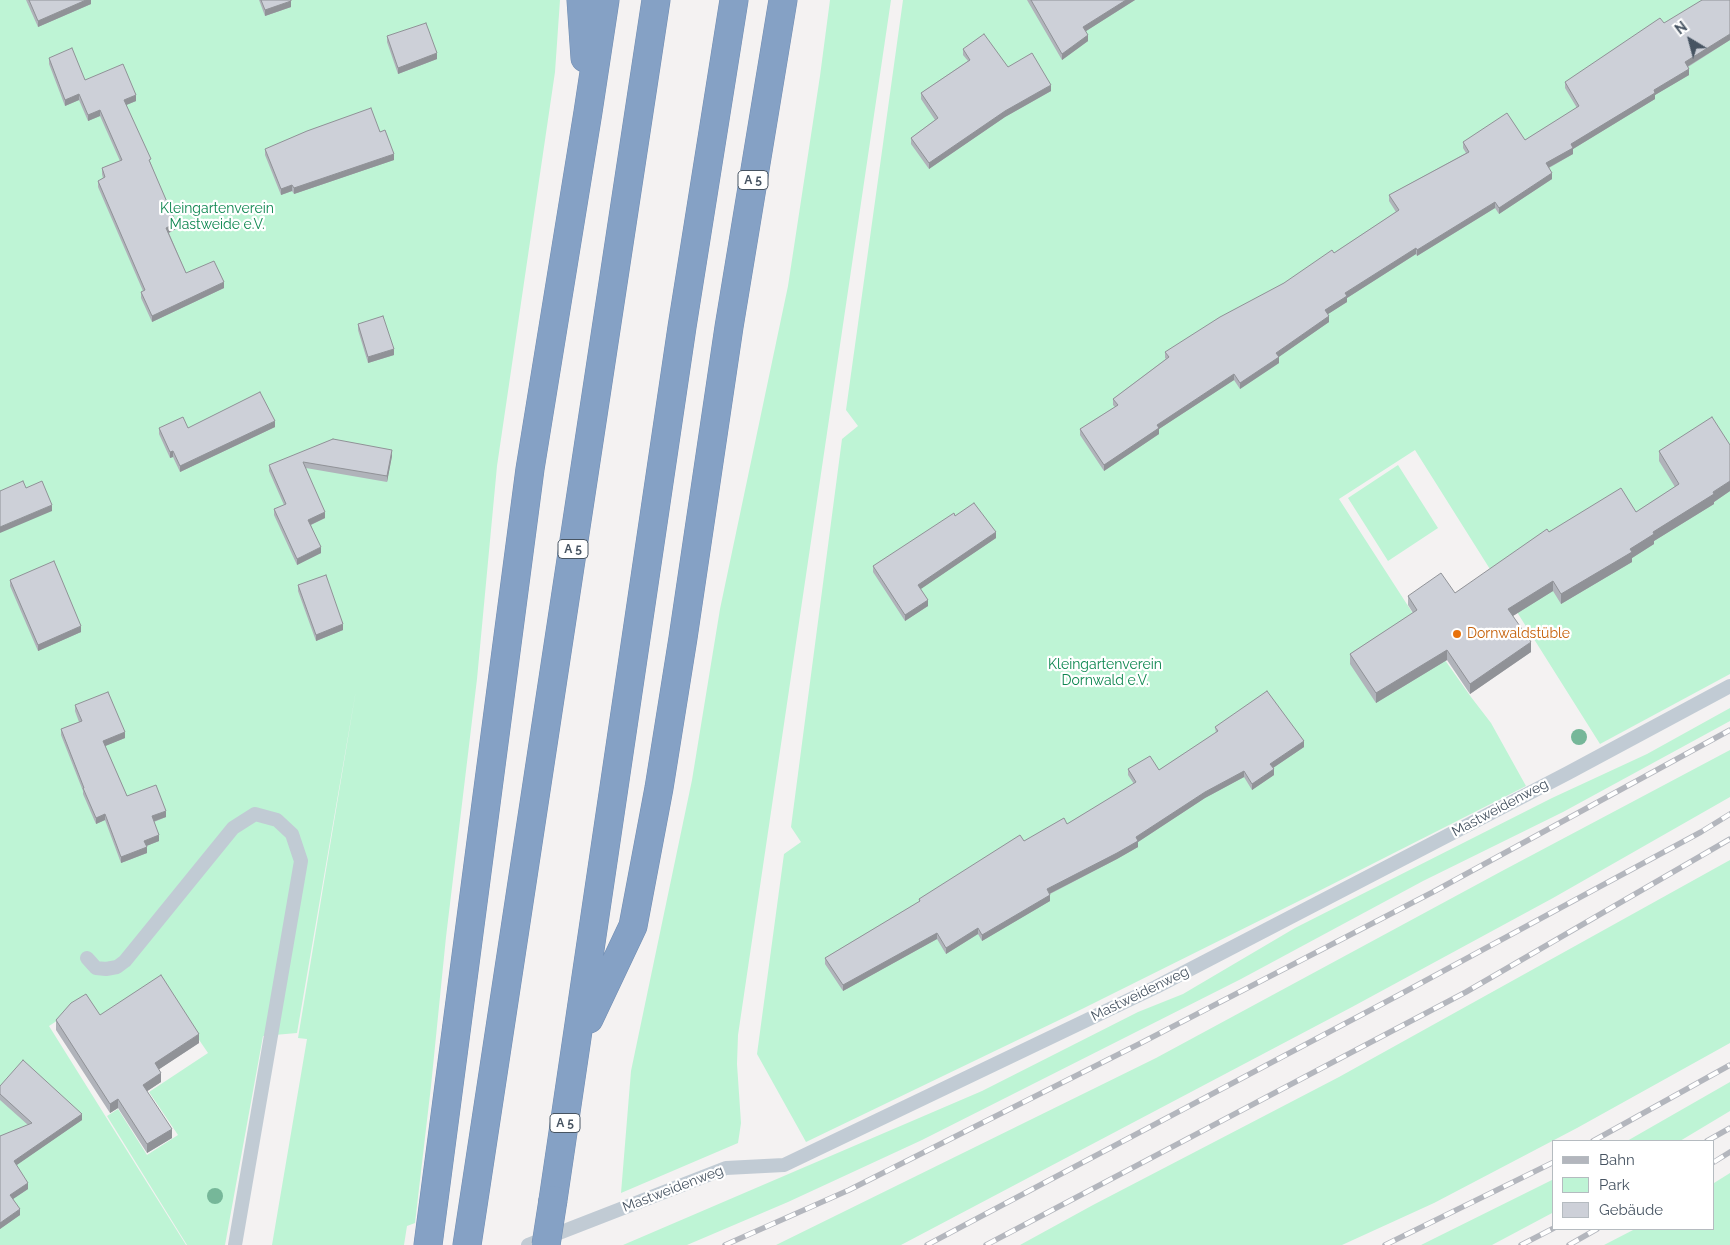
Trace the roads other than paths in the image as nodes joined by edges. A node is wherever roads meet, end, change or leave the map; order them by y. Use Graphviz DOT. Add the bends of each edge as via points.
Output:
graph roads {
  1 [pos="581,0"];
  2 [pos="605,0"];
  3 [pos="656,0"];
  4 [pos="734,0"];
  5 [pos="783,0"];
  6 [pos="788,0"];
  7 [pos="778,32"];
  8 [pos="588,112"];
  9 [pos="1730,686"];
  10 [pos="87,958"];
  11 [pos="576,1045"];
  12 [pos="468,1236"];
  13 [pos="428,1243"];
  14 [pos="235,1245"];
  15 [pos="528,1245"];
  16 [pos="546,1245"];
  1 -- 8 [label="highway"];
  2 -- 8 [label="highway"];
  3 -- 12 [label="highway, A 5"];
  4 -- 11 [label="highway, A 5" via="680,337"];
  5 -- 7 [label="highway, A 5"];
  6 -- 7 [label="highway"];
  7 -- 11 [label="highway, A 5" via="729,327 682,647 633,926"];
  8 -- 13 [label="highway" via="530,469"];
  9 -- 15 [label="lane, Mastweidenweg" via="1156,987 784,1165 726,1168"];
  10 -- 14 [label="lane" via="96,968 106,969 125,961 233,828 255,814 278,820 292,834 301,861"];
  11 -- 16 [label="highway, A 5, bridge"];
}
